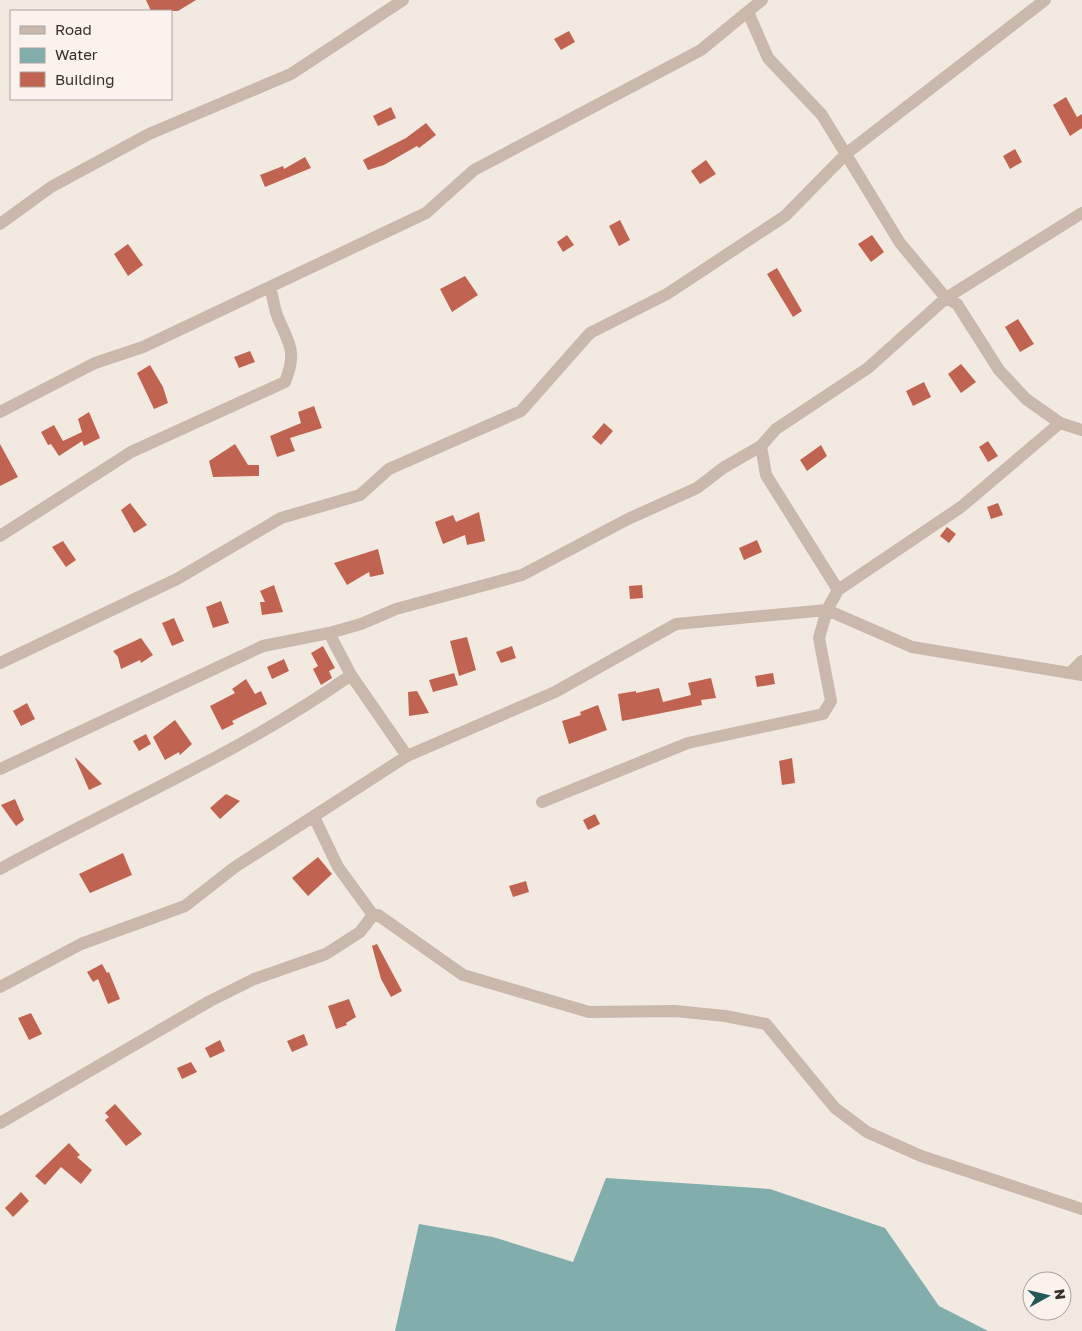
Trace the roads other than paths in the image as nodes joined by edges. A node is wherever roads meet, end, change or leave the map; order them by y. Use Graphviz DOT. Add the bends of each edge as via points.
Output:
graph roads {
  1 [pos="403,0"];
  2 [pos="762,0"];
  3 [pos="1045,0"];
  4 [pos="748,12"];
  5 [pos="847,153"];
  6 [pos="1082,213"];
  7 [pos="0,224"];
  8 [pos="270,287"];
  9 [pos="946,298"];
  10 [pos="0,412"];
  11 [pos="1060,423"];
  12 [pos="1082,430"];
  13 [pos="761,446"];
  14 [pos="0,536"];
  15 [pos="838,590"];
  16 [pos="827,610"];
  17 [pos="329,633"];
  18 [pos="1082,661"];
  19 [pos="0,663"];
  20 [pos="1076,674"];
  21 [pos="351,675"];
  22 [pos="407,756"];
  23 [pos="0,769"];
  24 [pos="542,802"];
  25 [pos="314,816"];
  26 [pos="0,868"];
  27 [pos="373,915"];
  28 [pos="0,987"];
  29 [pos="0,1123"];
  30 [pos="1082,1209"];
  1 -- 7 [label="street" via="291,74 148,134 51,187"];
  2 -- 4 [label="street"];
  3 -- 5 [label="street"];
  4 -- 5 [label="street" via="768,58 822,115"];
  4 -- 8 [label="street" via="701,50 474,170 426,213"];
  5 -- 9 [label="street" via="900,243"];
  5 -- 19 [label="street" via="785,216 668,294 590,333 521,411 389,470 360,495 281,518 176,579"];
  6 -- 9 [label="street"];
  8 -- 10 [label="street" via="143,347 95,363"];
  8 -- 14 [label="street" via="293,355 286,382 130,452"];
  9 -- 11 [label="street" via="957,304 999,370 1026,399"];
  9 -- 13 [label="street" via="868,368 776,429"];
  11 -- 12 [label="street"];
  11 -- 15 [label="street" via="961,507"];
  13 -- 15 [label="street" via="766,475"];
  13 -- 17 [label="street" via="697,488 628,519 522,575 396,609"];
  15 -- 16 [label="street"];
  16 -- 20 [label="street" via="912,647"];
  16 -- 22 [label="street" via="676,624 555,692"];
  16 -- 24 [label="street" via="819,638 831,701 823,714 688,743"];
  17 -- 21 [label="street"];
  17 -- 23 [label="street" via="263,646"];
  18 -- 20 [label="street"];
  21 -- 22 [label="street"];
  21 -- 26 [label="street" via="322,696 206,763"];
  22 -- 25 [label="street"];
  25 -- 27 [label="street" via="338,867"];
  25 -- 28 [label="street" via="235,867 185,906 81,944"];
  27 -- 29 [label="street" via="360,932 326,954 254,979 210,1001"];
  27 -- 30 [label="street" via="378,915 463,975 589,1012 675,1012 725,1016 766,1024 835,1108 867,1132 920,1156"];
}
